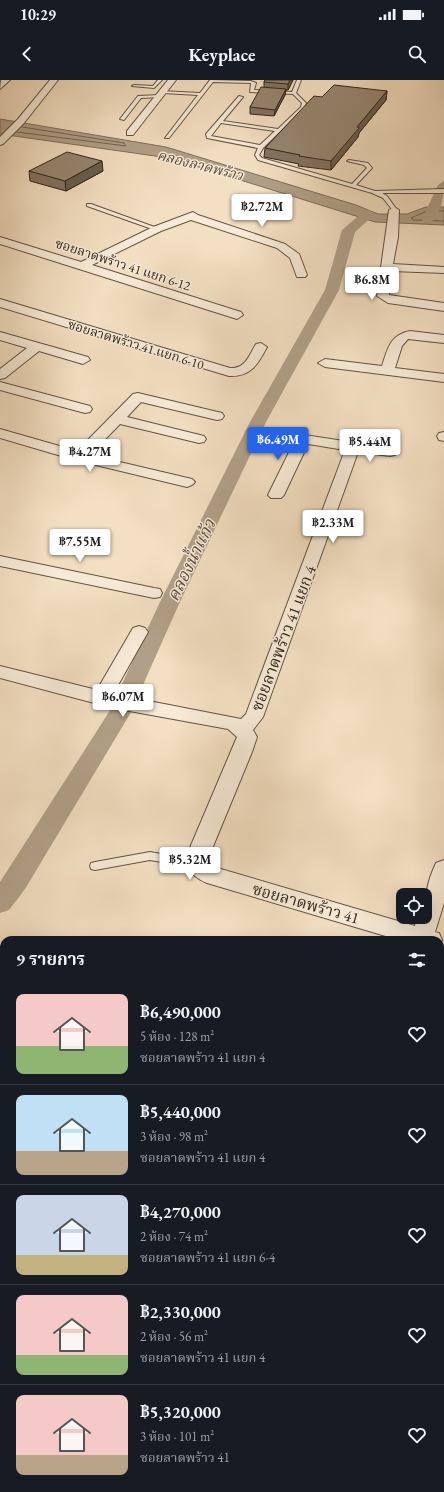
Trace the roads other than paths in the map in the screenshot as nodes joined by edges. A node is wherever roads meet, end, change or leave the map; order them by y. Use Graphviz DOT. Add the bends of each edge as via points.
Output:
graph roads {
  1 [pos="6,80"];
  2 [pos="54,80"];
  3 [pos="160,80"];
  4 [pos="172,80"];
  5 [pos="216,80"];
  6 [pos="298,80"];
  7 [pos="0,86"];
  8 [pos="134,86"];
  9 [pos="294,93"];
  10 [pos="161,94"];
  11 [pos="200,94"];
  12 [pos="241,97"];
  13 [pos="122,119"];
  14 [pos="220,122"];
  15 [pos="278,130"];
  16 [pos="130,134"];
  17 [pos="167,137"];
  18 [pos="0,142"];
  19 [pos="261,147"];
  20 [pos="349,161"];
  21 [pos="353,186"];
  22 [pos="444,191"];
  23 [pos="374,192"];
  24 [pos="89,204"];
  25 [pos="394,210"];
  26 [pos="157,229"];
  27 [pos="0,240"];
  28 [pos="82,266"];
  29 [pos="387,267"];
  30 [pos="444,270"];
  31 [pos="302,275"];
  32 [pos="0,303"];
  33 [pos="444,307"];
  34 [pos="237,315"];
  35 [pos="0,336"];
  36 [pos="444,339"];
  37 [pos="14,340"];
  38 [pos="37,347"];
  39 [pos="262,347"];
  40 [pos="0,350"];
  41 [pos="83,360"];
  42 [pos="325,363"];
  43 [pos="387,371"];
  44 [pos="0,375"];
  45 [pos="444,378"];
  46 [pos="0,386"];
  47 [pos="85,409"];
  48 [pos="218,416"];
  49 [pos="118,419"];
  50 [pos="0,433"];
  51 [pos="265,433"];
  52 [pos="199,439"];
  53 [pos="303,439"];
  54 [pos="353,447"];
  55 [pos="390,452"];
  56 [pos="80,457"];
  57 [pos="187,482"];
  58 [pos="276,494"];
  59 [pos="0,560"];
  60 [pos="154,593"];
  61 [pos="139,632"];
  62 [pos="0,672"];
  63 [pos="107,699"];
  64 [pos="242,729"];
  65 [pos="196,864"];
  66 [pos="95,866"];
  67 [pos="444,869"];
  68 [pos="417,936"];
  69 [pos="432,936"];
  1 -- 7 [label="street"];
  2 -- 18 [label="street" via="21,121"];
  3 -- 8 [label="lane" via="154,87"];
  4 -- 10 [label="street"];
  5 -- 9 [label="lane" via="251,82 254,84 252,91 257,92"];
  5 -- 11 [label="lane" via="210,82"];
  6 -- 9 [label="lane"];
  9 -- 15 [label="lane" via="304,103 303,107"];
  10 -- 11 [label="lane"];
  10 -- 13 [label="lane" via="140,97"];
  10 -- 16 [label="street"];
  11 -- 17 [label="lane"];
  12 -- 14 [label="lane"];
  14 -- 15 [label="lane"];
  14 -- 19 [label="lane" via="209,137"];
  15 -- 19 [label="lane"];
  19 -- 21 [label="lane" via="257,155 265,162"];
  20 -- 21 [label="lane" via="366,164 370,168"];
  21 -- 23 [label="lane"];
  22 -- 23 [label="lane"];
  23 -- 25 [label="lane" via="385,197"];
  24 -- 26 [label="lane"];
  25 -- 29 [label="street"];
  26 -- 28 [label="street"];
  26 -- 31 [label="street" via="192,215 281,246 295,256"];
  27 -- 28 [label="street, ซอยลาดพร้าว 41 แยก 6-12"];
  28 -- 34 [label="street, ซอยลาดพร้าว 41 แยก 6-12"];
  29 -- 30 [label="street"];
  29 -- 33 [label="street" via="382,296"];
  32 -- 39 [label="street, ซอยลาดพร้าว 41 แยก 6-10" via="229,372 247,369"];
  35 -- 37 [label="street"];
  36 -- 43 [label="street" via="410,334 401,336 396,342"];
  37 -- 38 [label="street"];
  37 -- 40 [label="street"];
  38 -- 41 [label="street"];
  38 -- 44 [label="street"];
  42 -- 43 [label="street"];
  43 -- 45 [label="street"];
  46 -- 47 [label="street"];
  48 -- 49 [label="street" via="138,398"];
  49 -- 52 [label="street"];
  49 -- 56 [label="street"];
  50 -- 56 [label="street"];
  51 -- 53 [label="street"];
  53 -- 54 [label="street"];
  53 -- 58 [label="street"];
  54 -- 55 [label="street"];
  54 -- 64 [label="street, ซอยลาดพร้าว 41 แยก 4" via="254,717"];
  56 -- 57 [label="street"];
  59 -- 60 [label="street"];
  61 -- 63 [label="street"];
  62 -- 63 [label="street"];
  63 -- 64 [label="street" via="233,723"];
  64 -- 65 [label="street" via="247,737 242,752"];
  65 -- 66 [label="lane" via="150,856"];
  65 -- 68 [label="street, ซอยลาดพร้าว 41" via="207,874"];
  67 -- 69 [label="street"];
}
